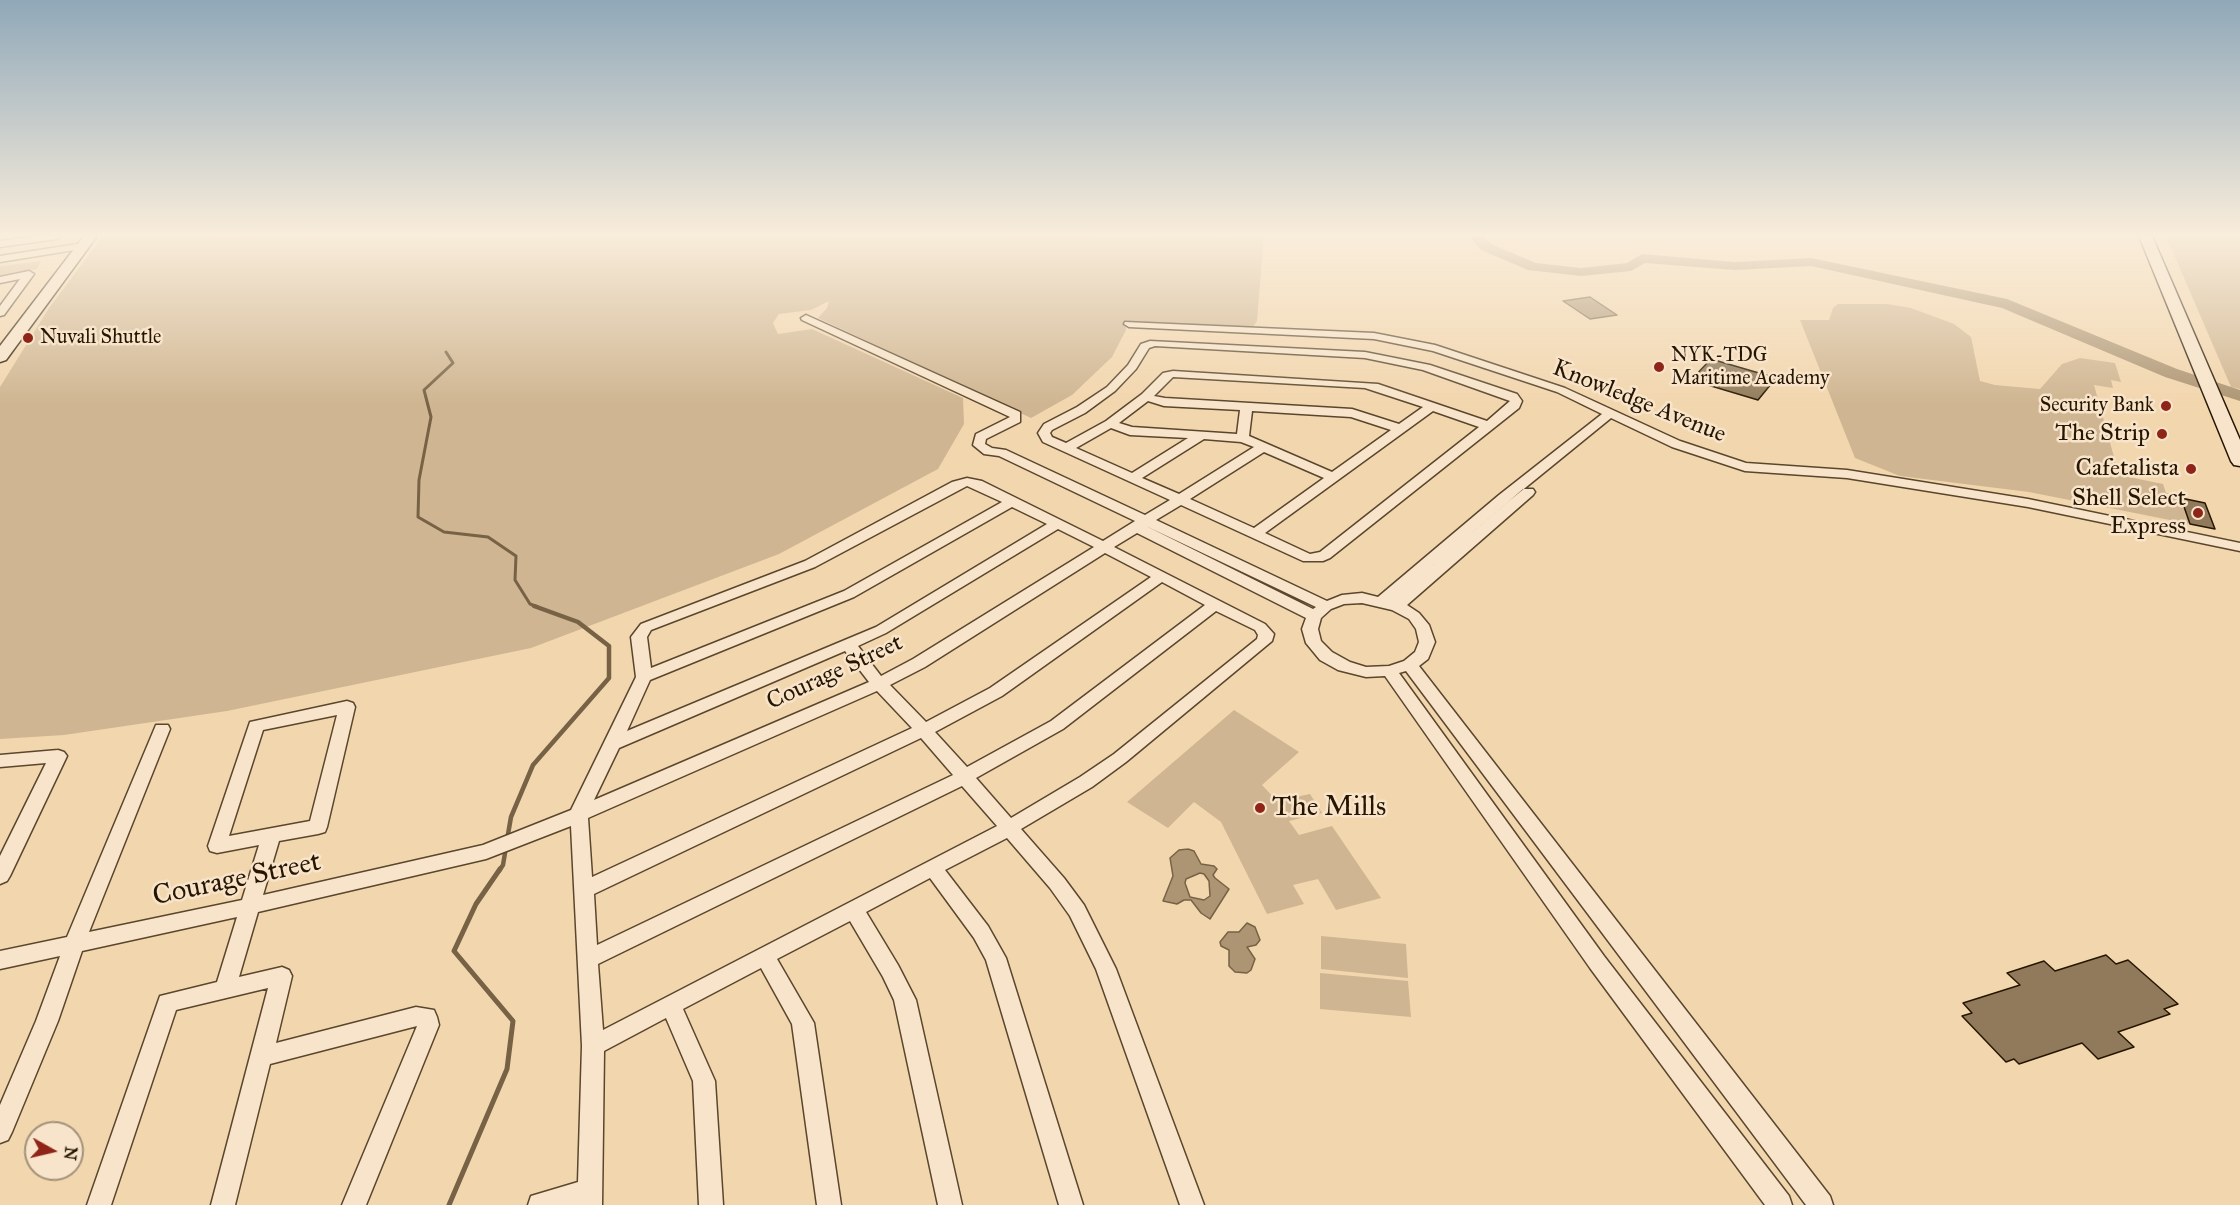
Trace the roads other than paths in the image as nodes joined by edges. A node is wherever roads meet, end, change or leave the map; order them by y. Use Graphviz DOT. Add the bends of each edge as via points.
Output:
graph roads {
  1 [pos="15,292"];
  2 [pos="49,292"];
  3 [pos="2168,292"];
  4 [pos="2179,292"];
  5 [pos="1,310"];
  6 [pos="806,318"];
  7 [pos="1129,324"];
  8 [pos="0,357"];
  9 [pos="1146,397"];
  10 [pos="1432,406"];
  11 [pos="1246,407"];
  12 [pos="2225,408"];
  13 [pos="1617,415"];
  14 [pos="1110,424"];
  15 [pos="1488,426"];
  16 [pos="1402,429"];
  17 [pos="1202,435"];
  18 [pos="1243,438"];
  19 [pos="1068,447"];
  20 [pos="1270,448"];
  21 [pos="2240,461"];
  22 [pos="1134,477"];
  23 [pos="1332,477"];
  24 [pos="1185,501"];
  25 [pos="1011,502"];
  26 [pos="1057,524"];
  27 [pos="1146,527"];
  28 [pos="1255,534"];
  29 [pos="1104,547"];
  30 [pos="2240,547"];
  31 [pos="1160,577"];
  32 [pos="1390,603"];
  33 [pos="1214,605"];
  34 [pos="1320,611"];
  35 [pos="848,644"];
  36 [pos="1410,665"];
  37 [pos="1389,671"];
  38 [pos="644,677"];
  39 [pos="879,684"];
  40 [pos="162,729"];
  41 [pos="924,730"];
  42 [pos="614,743"];
  43 [pos="0,760"];
  44 [pos="964,777"];
  45 [pos="1496,777"];
  46 [pos="1471,783"];
  47 [pos="579,813"];
  48 [pos="1527,818"];
  49 [pos="1501,825"];
  50 [pos="1009,828"];
  51 [pos="270,836"];
  52 [pos="932,867"];
  53 [pos="0,876"];
  54 [pos="585,889"];
  55 [pos="249,907"];
  56 [pos="853,909"];
  57 [pos="74,945"];
  58 [pos="764,955"];
  59 [pos="588,959"];
  60 [pos="0,960"];
  61 [pos="225,989"];
  62 [pos="671,1006"];
  63 [pos="593,1046"];
  64 [pos="261,1057"];
  65 [pos="0,1132"];
  66 [pos="590,1198"];
  67 [pos="99,1205"];
  68 [pos="223,1205"];
  69 [pos="354,1205"];
  70 [pos="540,1205"];
  71 [pos="711,1205"];
  72 [pos="829,1205"];
  73 [pos="950,1205"];
  74 [pos="1071,1205"];
  75 [pos="1192,1205"];
  76 [pos="1780,1205"];
  77 [pos="1821,1205"];
  1 -- 5 [label="street"];
  2 -- 8 [label="street"];
  3 -- 12 [label="street" via="2200,372"];
  4 -- 12 [label="street" via="2217,377"];
  6 -- 27 [label="street" via="1016,415 1016,419 980,437 979,445 994,459"];
  7 -- 13 [label="street, Knowledge Avenue" via="1374,336 1435,348 1561,390"];
  9 -- 10 [label="street" via="1167,375 1173,374 1365,385"];
  9 -- 11 [label="street" via="1164,402"];
  9 -- 14 [label="street"];
  10 -- 15 [label="street"];
  10 -- 16 [label="street"];
  11 -- 16 [label="street" via="1352,413"];
  11 -- 18 [label="street"];
  12 -- 21 [label="street"];
  13 -- 30 [label="street, Knowledge Avenue" via="1676,444 1745,467 1848,474 2028,503"];
  13 -- 32 [label="street"];
  14 -- 17 [label="street" via="1130,431"];
  14 -- 19 [label="street"];
  15 -- 19 [label="street" via="1515,405 1512,397 1410,363 1365,355 1154,343 1145,346 1111,389 1048,427 1044,433 1047,439"];
  15 -- 28 [label="street" via="1318,558 1308,558"];
  16 -- 23 [label="street"];
  17 -- 18 [label="street"];
  17 -- 22 [label="street"];
  18 -- 20 [label="street"];
  19 -- 22 [label="street"];
  20 -- 23 [label="street"];
  20 -- 24 [label="street, Courage Street"];
  22 -- 24 [label="street"];
  23 -- 28 [label="street"];
  24 -- 27 [label="street, Courage Street"];
  24 -- 28 [label="street"];
  25 -- 26 [label="street"];
  25 -- 38 [label="street" via="849,594"];
  25 -- 38 [label="street" via="977,484 957,485 810,564 646,627 639,637"];
  26 -- 29 [label="street"];
  26 -- 35 [label="street" via="904,618"];
  27 -- 29 [label="street, Courage Street"];
  27 -- 34 [label="street"];
  29 -- 31 [label="street"];
  29 -- 39 [label="street, Courage Street"];
  31 -- 33 [label="street"];
  31 -- 41 [label="street" via="996,692"];
  32 -- 34 [label="street" via="1362,598 1342,600"];
  32 -- 36 [label="street" via="1413,616 1424,628 1427,642 1422,655"];
  33 -- 44 [label="street" via="1058,725"];
  33 -- 50 [label="street" via="1260,627 1266,634 1264,641 1120,758"];
  34 -- 37 [label="street" via="1310,629 1314,643 1326,656 1366,672"];
  35 -- 39 [label="street"];
  35 -- 42 [label="street"];
  36 -- 37 [label="street"];
  36 -- 45 [label="street"];
  37 -- 46 [label="street"];
  38 -- 42 [label="street"];
  39 -- 41 [label="street"];
  39 -- 47 [label="street, Courage Street"];
  40 -- 57 [label="street"];
  41 -- 44 [label="street"];
  41 -- 54 [label="street"];
  42 -- 47 [label="street"];
  43 -- 53 [label="street" via="58,756"];
  44 -- 50 [label="street"];
  44 -- 59 [label="street"];
  45 -- 46 [label="street"];
  45 -- 48 [label="street"];
  46 -- 49 [label="street"];
  47 -- 54 [label="street"];
  47 -- 55 [label="street, Courage Street" via="486,852"];
  48 -- 49 [label="street"];
  48 -- 77 [label="street"];
  49 -- 76 [label="street" via="1597,962"];
  50 -- 52 [label="street"];
  50 -- 75 [label="street" via="1077,911 1106,969"];
  51 -- 51 [label="street" via="217,846 256,726 347,707 318,827"];
  51 -- 55 [label="street"];
  52 -- 56 [label="street"];
  52 -- 74 [label="street" via="996,958"];
  54 -- 59 [label="street"];
  55 -- 57 [label="street, Courage Street"];
  55 -- 61 [label="street"];
  56 -- 58 [label="street"];
  56 -- 73 [label="street" via="905,1000"];
  57 -- 60 [label="street, Courage Street"];
  57 -- 65 [label="street"];
  58 -- 62 [label="street"];
  58 -- 72 [label="street" via="803,1023"];
  59 -- 63 [label="street"];
  61 -- 64 [label="street" via="282,976"];
  61 -- 67 [label="street" via="168,1003"];
  62 -- 63 [label="street"];
  62 -- 71 [label="street" via="704,1081"];
  63 -- 66 [label="street"];
  64 -- 68 [label="street"];
  64 -- 69 [label="street" via="416,1016 426,1017 428,1025"];
  66 -- 70 [label="street"];
}
